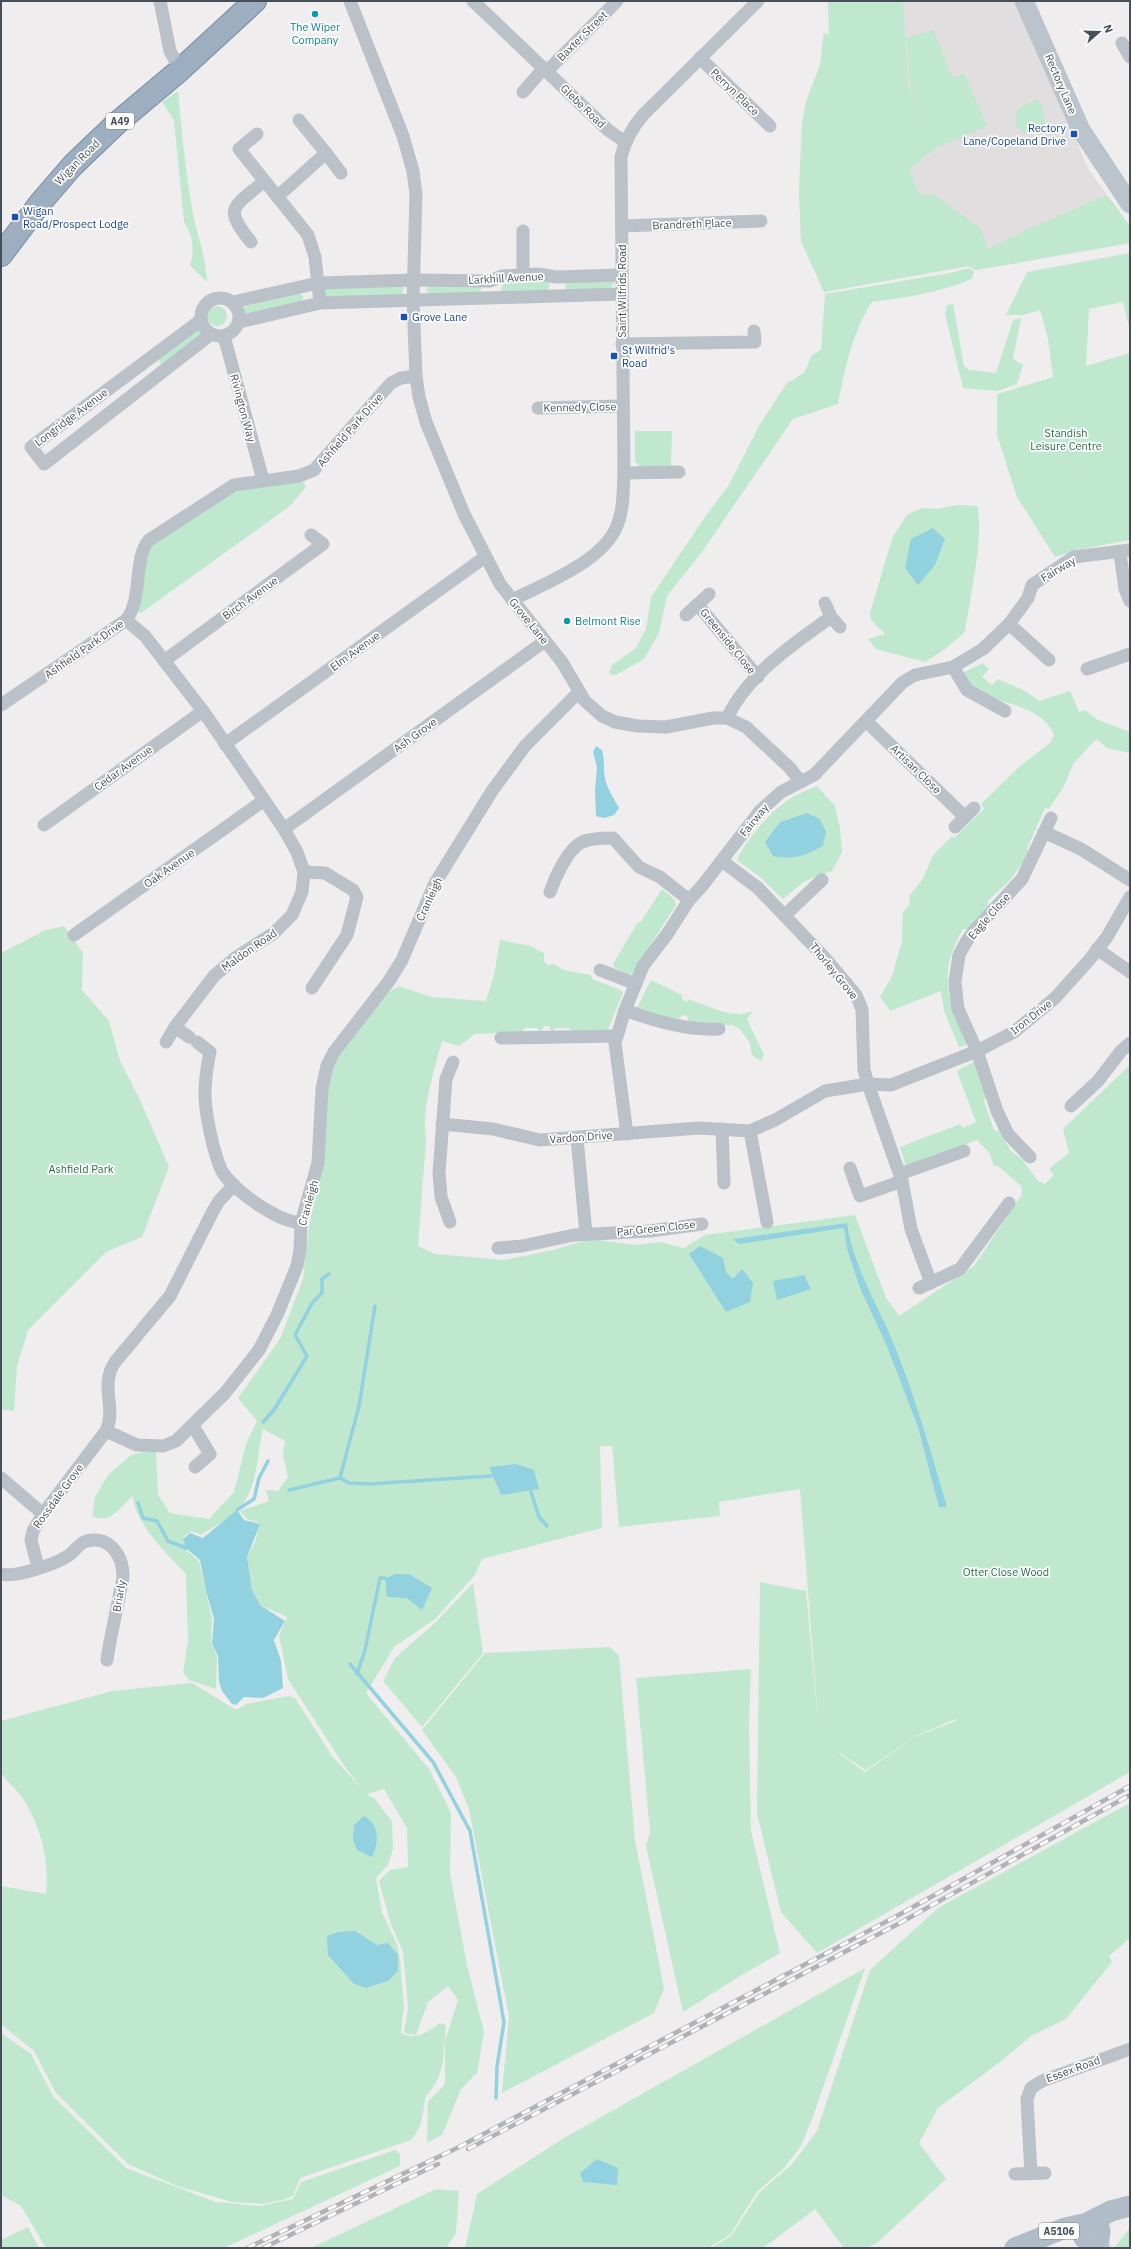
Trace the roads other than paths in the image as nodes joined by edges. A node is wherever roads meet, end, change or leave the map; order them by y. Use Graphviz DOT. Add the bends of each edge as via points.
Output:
graph roads {
  1 [pos="160,1"];
  2 [pos="255,1"];
  3 [pos="350,1"];
  4 [pos="617,1"];
  5 [pos="758,1"];
  6 [pos="1024,1"];
  7 [pos="477,2"];
  8 [pos="1122,43"];
  9 [pos="1130,57"];
  10 [pos="700,58"];
  11 [pos="546,69"];
  12 [pos="180,70"];
  13 [pos="523,92"];
  14 [pos="299,120"];
  15 [pos="770,126"];
  16 [pos="257,134"];
  17 [pos="624,142"];
  18 [pos="326,153"];
  19 [pos="341,173"];
  20 [pos="264,181"];
  21 [pos="278,196"];
  22 [pos="1130,204"];
  23 [pos="761,221"];
  24 [pos="622,226"];
  25 [pos="523,232"];
  26 [pos="251,242"];
  27 [pos="1,255"];
  28 [pos="523,275"];
  29 [pos="622,275"];
  30 [pos="556,277"];
  31 [pos="414,280"];
  32 [pos="490,281"];
  33 [pos="318,284"];
  34 [pos="621,294"];
  35 [pos="556,296"];
  36 [pos="491,297"];
  37 [pos="413,300"];
  38 [pos="232,302"];
  39 [pos="320,303"];
  40 [pos="201,320"];
  41 [pos="239,322"];
  42 [pos="754,331"];
  43 [pos="218,335"];
  44 [pos="622,344"];
  45 [pos="143,364"];
  46 [pos="416,376"];
  47 [pos="155,379"];
  48 [pos="86,406"];
  49 [pos="622,406"];
  50 [pos="538,408"];
  51 [pos="98,422"];
  52 [pos="679,472"];
  53 [pos="624,473"];
  54 [pos="263,480"];
  55 [pos="311,534"];
  56 [pos="1125,551"];
  57 [pos="485,557"];
  58 [pos="709,594"];
  59 [pos="512,600"];
  60 [pos="1130,601"];
  61 [pos="825,603"];
  62 [pos="698,605"];
  63 [pos="686,615"];
  64 [pos="831,616"];
  65 [pos="126,620"];
  66 [pos="1009,624"];
  67 [pos="840,627"];
  68 [pos="545,641"];
  69 [pos="1130,654"];
  70 [pos="1049,660"];
  71 [pos="164,661"];
  72 [pos="953,667"];
  73 [pos="1087,669"];
  74 [pos="758,677"];
  75 [pos="579,692"];
  76 [pos="1,705"];
  77 [pos="203,711"];
  78 [pos="1005,711"];
  79 [pos="727,718"];
  80 [pos="866,721"];
  81 [pos="225,744"];
  82 [pos="800,781"];
  83 [pos="263,801"];
  84 [pos="1051,818"];
  85 [pos="44,825"];
  86 [pos="955,827"];
  87 [pos="284,829"];
  88 [pos="1044,832"];
  89 [pos="722,861"];
  90 [pos="304,872"];
  91 [pos="822,880"];
  92 [pos="1130,880"];
  93 [pos="550,892"];
  94 [pos="1130,897"];
  95 [pos="689,900"];
  96 [pos="785,915"];
  97 [pos="74,935"];
  98 [pos="1097,949"];
  99 [pos="600,970"];
  100 [pos="1130,972"];
  101 [pos="636,984"];
  102 [pos="312,988"];
  103 [pos="625,1010"];
  104 [pos="175,1027"];
  105 [pos="719,1029"];
  106 [pos="616,1036"];
  107 [pos="500,1038"];
  108 [pos="166,1042"];
  109 [pos="1130,1043"];
  110 [pos="977,1051"];
  111 [pos="453,1062"];
  112 [pos="868,1084"];
  113 [pos="1071,1106"];
  114 [pos="442,1124"];
  115 [pos="722,1129"];
  116 [pos="750,1131"];
  117 [pos="627,1134"];
  118 [pos="577,1138"];
  119 [pos="964,1151"];
  120 [pos="1030,1157"];
  121 [pos="850,1168"];
  122 [pos="901,1177"];
  123 [pos="724,1183"];
  124 [pos="234,1185"];
  125 [pos="1009,1203"];
  126 [pos="450,1222"];
  127 [pos="767,1222"];
  128 [pos="301,1223"];
  129 [pos="702,1224"];
  130 [pos="586,1234"];
  131 [pos="498,1248"];
  132 [pos="932,1283"];
  133 [pos="919,1288"];
  134 [pos="193,1426"];
  135 [pos="106,1431"];
  136 [pos="195,1467"];
  137 [pos="1,1478"];
  138 [pos="43,1514"];
  139 [pos="38,1567"];
  140 [pos="1,1574"];
  141 [pos="107,1660"];
  142 [pos="1130,2050"];
  143 [pos="1045,2173"];
  144 [pos="1015,2174"];
  145 [pos="1031,2174"];
  146 [pos="1130,2206"];
  147 [pos="1130,2212"];
  148 [pos="1092,2236"];
  149 [pos="1022,2245"];
  1 -- 12 [label="street" via="170,51"];
  2 -- 12 [label="highway, Wigan Road / A49"];
  3 -- 31 [label="street, Grove Lane" via="403,136 413,171 416,194"];
  4 -- 11 [label="street, Baxter Street"];
  5 -- 10 [label="street, Saint Wilfrids Road"];
  6 -- 22 [label="main road, Rectory Lane" via="1081,130"];
  7 -- 11 [label="street, Glebe Road"];
  8 -- 9 [label="street"];
  10 -- 15 [label="street, Perryn Place"];
  10 -- 17 [label="street, Saint Wilfrids Road" via="643,115"];
  11 -- 13 [label="street"];
  11 -- 17 [label="street, Glebe Road" via="608,130"];
  12 -- 27 [label="highway, Wigan Road / A49" via="117,123 73,165 36,207"];
  14 -- 18 [label="street"];
  16 -- 20 [label="street" via="239,149"];
  17 -- 24 [label="street, Saint Wilfrids Road" via="621,157"];
  18 -- 19 [label="street"];
  18 -- 21 [label="street"];
  20 -- 21 [label="street"];
  20 -- 26 [label="street" via="235,207 236,224"];
  21 -- 33 [label="street" via="313,245"];
  23 -- 24 [label="street, Brandreth Place"];
  24 -- 29 [label="street, Saint Wilfrids Road"];
  25 -- 28 [label="street"];
  28 -- 30 [label="street, Larkhill Avenue" via="541,274"];
  28 -- 32 [label="street, Larkhill Avenue" via="502,276"];
  29 -- 30 [label="street, Larkhill Avenue"];
  29 -- 34 [label="street, Saint Wilfrids Road"];
  30 -- 35 [label="street"];
  31 -- 32 [label="street, Larkhill Avenue"];
  31 -- 33 [label="street"];
  31 -- 37 [label="street, Grove Lane"];
  32 -- 36 [label="street"];
  33 -- 38 [label="street"];
  33 -- 39 [label="street"];
  34 -- 35 [label="street, Larkhill Avenue"];
  34 -- 44 [label="street, Saint Wilfrids Road"];
  35 -- 36 [label="street, Larkhill Avenue"];
  36 -- 37 [label="street, Larkhill Avenue"];
  37 -- 39 [label="street"];
  37 -- 46 [label="street, Grove Lane"];
  38 -- 40 [label="street" via="222,298 210,301 203,309"];
  38 -- 41 [label="street" via="239,311"];
  39 -- 41 [label="street"];
  40 -- 43 [label="street" via="206,331"];
  40 -- 45 [label="street, Longridge Avenue"];
  41 -- 43 [label="street" via="233,331"];
  42 -- 44 [label="street" via="755,342"];
  43 -- 47 [label="street, Longridge Avenue"];
  43 -- 54 [label="street, Rivington Way"];
  44 -- 49 [label="street, Saint Wilfrids Road"];
  45 -- 47 [label="street"];
  45 -- 48 [label="street, Longridge Avenue"];
  46 -- 54 [label="street, Ashfield Park Drive" via="402,378 391,384 314,470 299,476"];
  46 -- 57 [label="street, Grove Lane" via="426,422 464,514"];
  47 -- 51 [label="street, Longridge Avenue"];
  48 -- 51 [label="street"];
  48 -- 51 [label="street, Longridge Avenue" via="31,447 44,464"];
  49 -- 50 [label="street, Kennedy Close"];
  49 -- 53 [label="street, Saint Wilfrids Road"];
  52 -- 53 [label="street"];
  53 -- 59 [label="street, Saint Wilfrids Road" via="621,515 609,540 597,553 582,563"];
  54 -- 65 [label="street, Ashfield Park Drive" via="234,485 149,540 144,550 133,606"];
  55 -- 71 [label="street, Birch Avenue" via="323,544"];
  56 -- 60 [label="street" via="1125,589"];
  56 -- 66 [label="street, Fairway" via="1074,557 1053,570 1032,585 1028,598"];
  57 -- 59 [label="street, Grove Lane"];
  57 -- 81 [label="street, Elm Avenue"];
  58 -- 62 [label="street, Greenside Close"];
  59 -- 68 [label="street, Grove Lane"];
  61 -- 64 [label="street"];
  62 -- 63 [label="street, Greenside Close"];
  62 -- 74 [label="street, Greenside Close"];
  64 -- 67 [label="street"];
  64 -- 74 [label="street, Greenside Close" via="778,656"];
  65 -- 71 [label="street" via="145,636"];
  65 -- 76 [label="street, Ashfield Park Drive"];
  66 -- 70 [label="street"];
  66 -- 72 [label="street, Fairway" via="983,649"];
  68 -- 75 [label="street, Grove Lane" via="562,662"];
  68 -- 87 [label="street, Ash Grove"];
  69 -- 73 [label="street"];
  71 -- 77 [label="street"];
  72 -- 78 [label="street" via="968,690"];
  72 -- 80 [label="street, Fairway" via="909,678 897,687"];
  74 -- 79 [label="street, Greenside Close" via="743,690"];
  75 -- 79 [label="street, Grove Lane" via="590,707 602,716 622,724 666,726"];
  75 -- 128 [label="street, Cranleigh" via="524,746 492,791 435,883 402,960 389,981 334,1052 327,1066 322,1089 318,1163"];
  77 -- 81 [label="street"];
  77 -- 85 [label="street, Cedar Avenue"];
  79 -- 82 [label="street" via="746,728 790,768"];
  80 -- 82 [label="street, Fairway" via="814,775"];
  80 -- 86 [label="street, Artisan Close" via="969,812"];
  81 -- 83 [label="street"];
  82 -- 89 [label="street, Fairway" via="771,799"];
  83 -- 87 [label="street"];
  83 -- 97 [label="street, Oak Avenue"];
  84 -- 88 [label="street, Eagle Close"];
  87 -- 90 [label="street" via="298,852"];
  88 -- 92 [label="street" via="1081,849"];
  88 -- 110 [label="street, Eagle Close" via="1022,879 973,932 959,955 954,982 958,1009"];
  89 -- 95 [label="street, Fairway"];
  89 -- 96 [label="street, Thorley Grove" via="758,888"];
  90 -- 102 [label="street" via="325,873 353,890 357,897 347,935"];
  90 -- 104 [label="street, Maldon Road" via="302,892 292,915 274,933 235,958 214,976"];
  91 -- 96 [label="street"];
  93 -- 95 [label="street" via="557,872 574,847 592,839 613,838 639,867 660,877"];
  94 -- 98 [label="street, Iron Drive" via="1107,937"];
  95 -- 101 [label="street, Fairway" via="643,966"];
  96 -- 112 [label="street, Thorley Grove" via="856,995 862,1009 864,1070"];
  98 -- 100 [label="street"];
  98 -- 110 [label="street, Iron Drive" via="1055,998 1014,1032"];
  99 -- 101 [label="street"];
  101 -- 103 [label="street, Fairway"];
  103 -- 105 [label="street" via="650,1020"];
  103 -- 106 [label="street, Fairway"];
  104 -- 108 [label="street, Maldon Road"];
  104 -- 124 [label="street" via="193,1040 213,1048 205,1079 206,1115 222,1172"];
  106 -- 107 [label="street"];
  106 -- 117 [label="street, Fairway"];
  109 -- 113 [label="street" via="1098,1081"];
  110 -- 112 [label="street, Iron Drive" via="891,1085"];
  110 -- 120 [label="street, Eagle Close" via="997,1111 1008,1134"];
  111 -- 114 [label="street" via="446,1079"];
  112 -- 116 [label="street, Vardon Drive" via="825,1091 775,1120"];
  112 -- 122 [label="street, Thorley Grove"];
  114 -- 118 [label="street, Vardon Drive" via="493,1129 540,1140"];
  114 -- 126 [label="street" via="439,1173"];
  115 -- 116 [label="street, Vardon Drive"];
  115 -- 117 [label="street, Vardon Drive" via="699,1128"];
  115 -- 123 [label="street"];
  116 -- 127 [label="street"];
  117 -- 118 [label="street, Vardon Drive"];
  118 -- 130 [label="street"];
  119 -- 122 [label="street"];
  121 -- 122 [label="street" via="860,1196"];
  122 -- 132 [label="street, Thorley Grove" via="911,1229"];
  124 -- 128 [label="street" via="268,1211"];
  124 -- 135 [label="street" via="212,1211 170,1296 111,1368 107,1381 110,1416"];
  125 -- 132 [label="street" via="960,1269"];
  128 -- 134 [label="street, Cranleigh" via="297,1266 266,1337 237,1379"];
  129 -- 130 [label="street, Par Green Close" via="650,1231"];
  130 -- 131 [label="street, Par Green Close"];
  132 -- 133 [label="street"];
  134 -- 135 [label="street, Cranleigh" via="176,1441 163,1446 137,1445"];
  134 -- 136 [label="street" via="210,1454"];
  135 -- 138 [label="street, Rossdale Grove"];
  137 -- 138 [label="street"];
  138 -- 139 [label="street, Rossdale Grove" via="31,1540"];
  139 -- 140 [label="street, Briarly" via="14,1574"];
  139 -- 141 [label="street, Briarly" via="53,1564 66,1557 84,1542 96,1540 108,1543 117,1551 122,1562 123,1577 104,1643"];
  142 -- 145 [label="street, Essex Road" via="1042,2081 1031,2088 1027,2099"];
  143 -- 145 [label="street"];
  144 -- 145 [label="street"];
  146 -- 148 [label="main road, A5106" via="1110,2212"];
  147 -- 148 [label="main road, A5106"];
  148 -- 149 [label="main road, A5106" via="1074,2225"];
}
